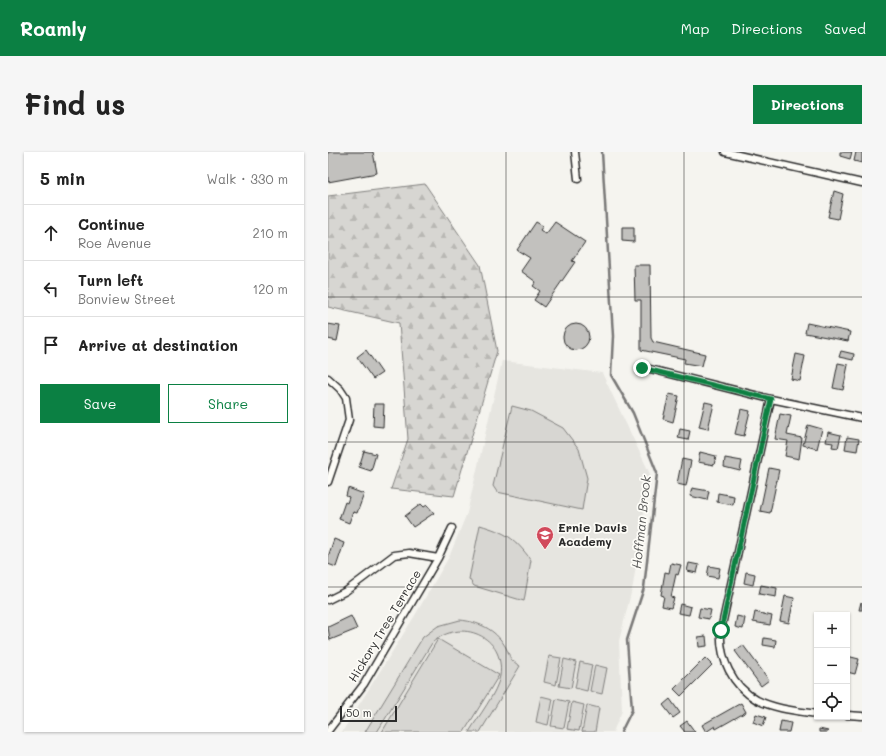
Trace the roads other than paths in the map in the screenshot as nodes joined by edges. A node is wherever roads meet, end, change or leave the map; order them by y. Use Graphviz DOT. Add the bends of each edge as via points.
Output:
graph roads {
  1 [pos="575,152"];
  2 [pos="725,152"];
  3 [pos="758,152"];
  4 [pos="756,159"];
  5 [pos="578,178"];
  6 [pos="862,183"];
  7 [pos="642,368"];
  8 [pos="328,378"];
  9 [pos="771,399"];
  10 [pos="862,418"];
  11 [pos="328,482"];
  12 [pos="452,528"];
  13 [pos="438,558"];
  14 [pos="328,600"];
  15 [pos="814,713"];
  16 [pos="850,716"];
  17 [pos="862,716"];
  18 [pos="328,731"];
  1 -- 5 [label="street"];
  2 -- 4 [label="street"];
  3 -- 4 [label="street"];
  4 -- 6 [label="street"];
  7 -- 9 [label="street"];
  8 -- 11 [label="street" via="346,398 350,420"];
  9 -- 10 [label="street"];
  9 -- 15 [label="street" via="721,630 721,650 734,679 746,692 774,706"];
  12 -- 13 [label="street, Hickory Tree Terrace"];
  13 -- 14 [label="street" via="409,553 394,555 346,591"];
  13 -- 18 [label="street, Hickory Tree Terrace" via="364,684"];
  16 -- 17 [label="street"];
}
